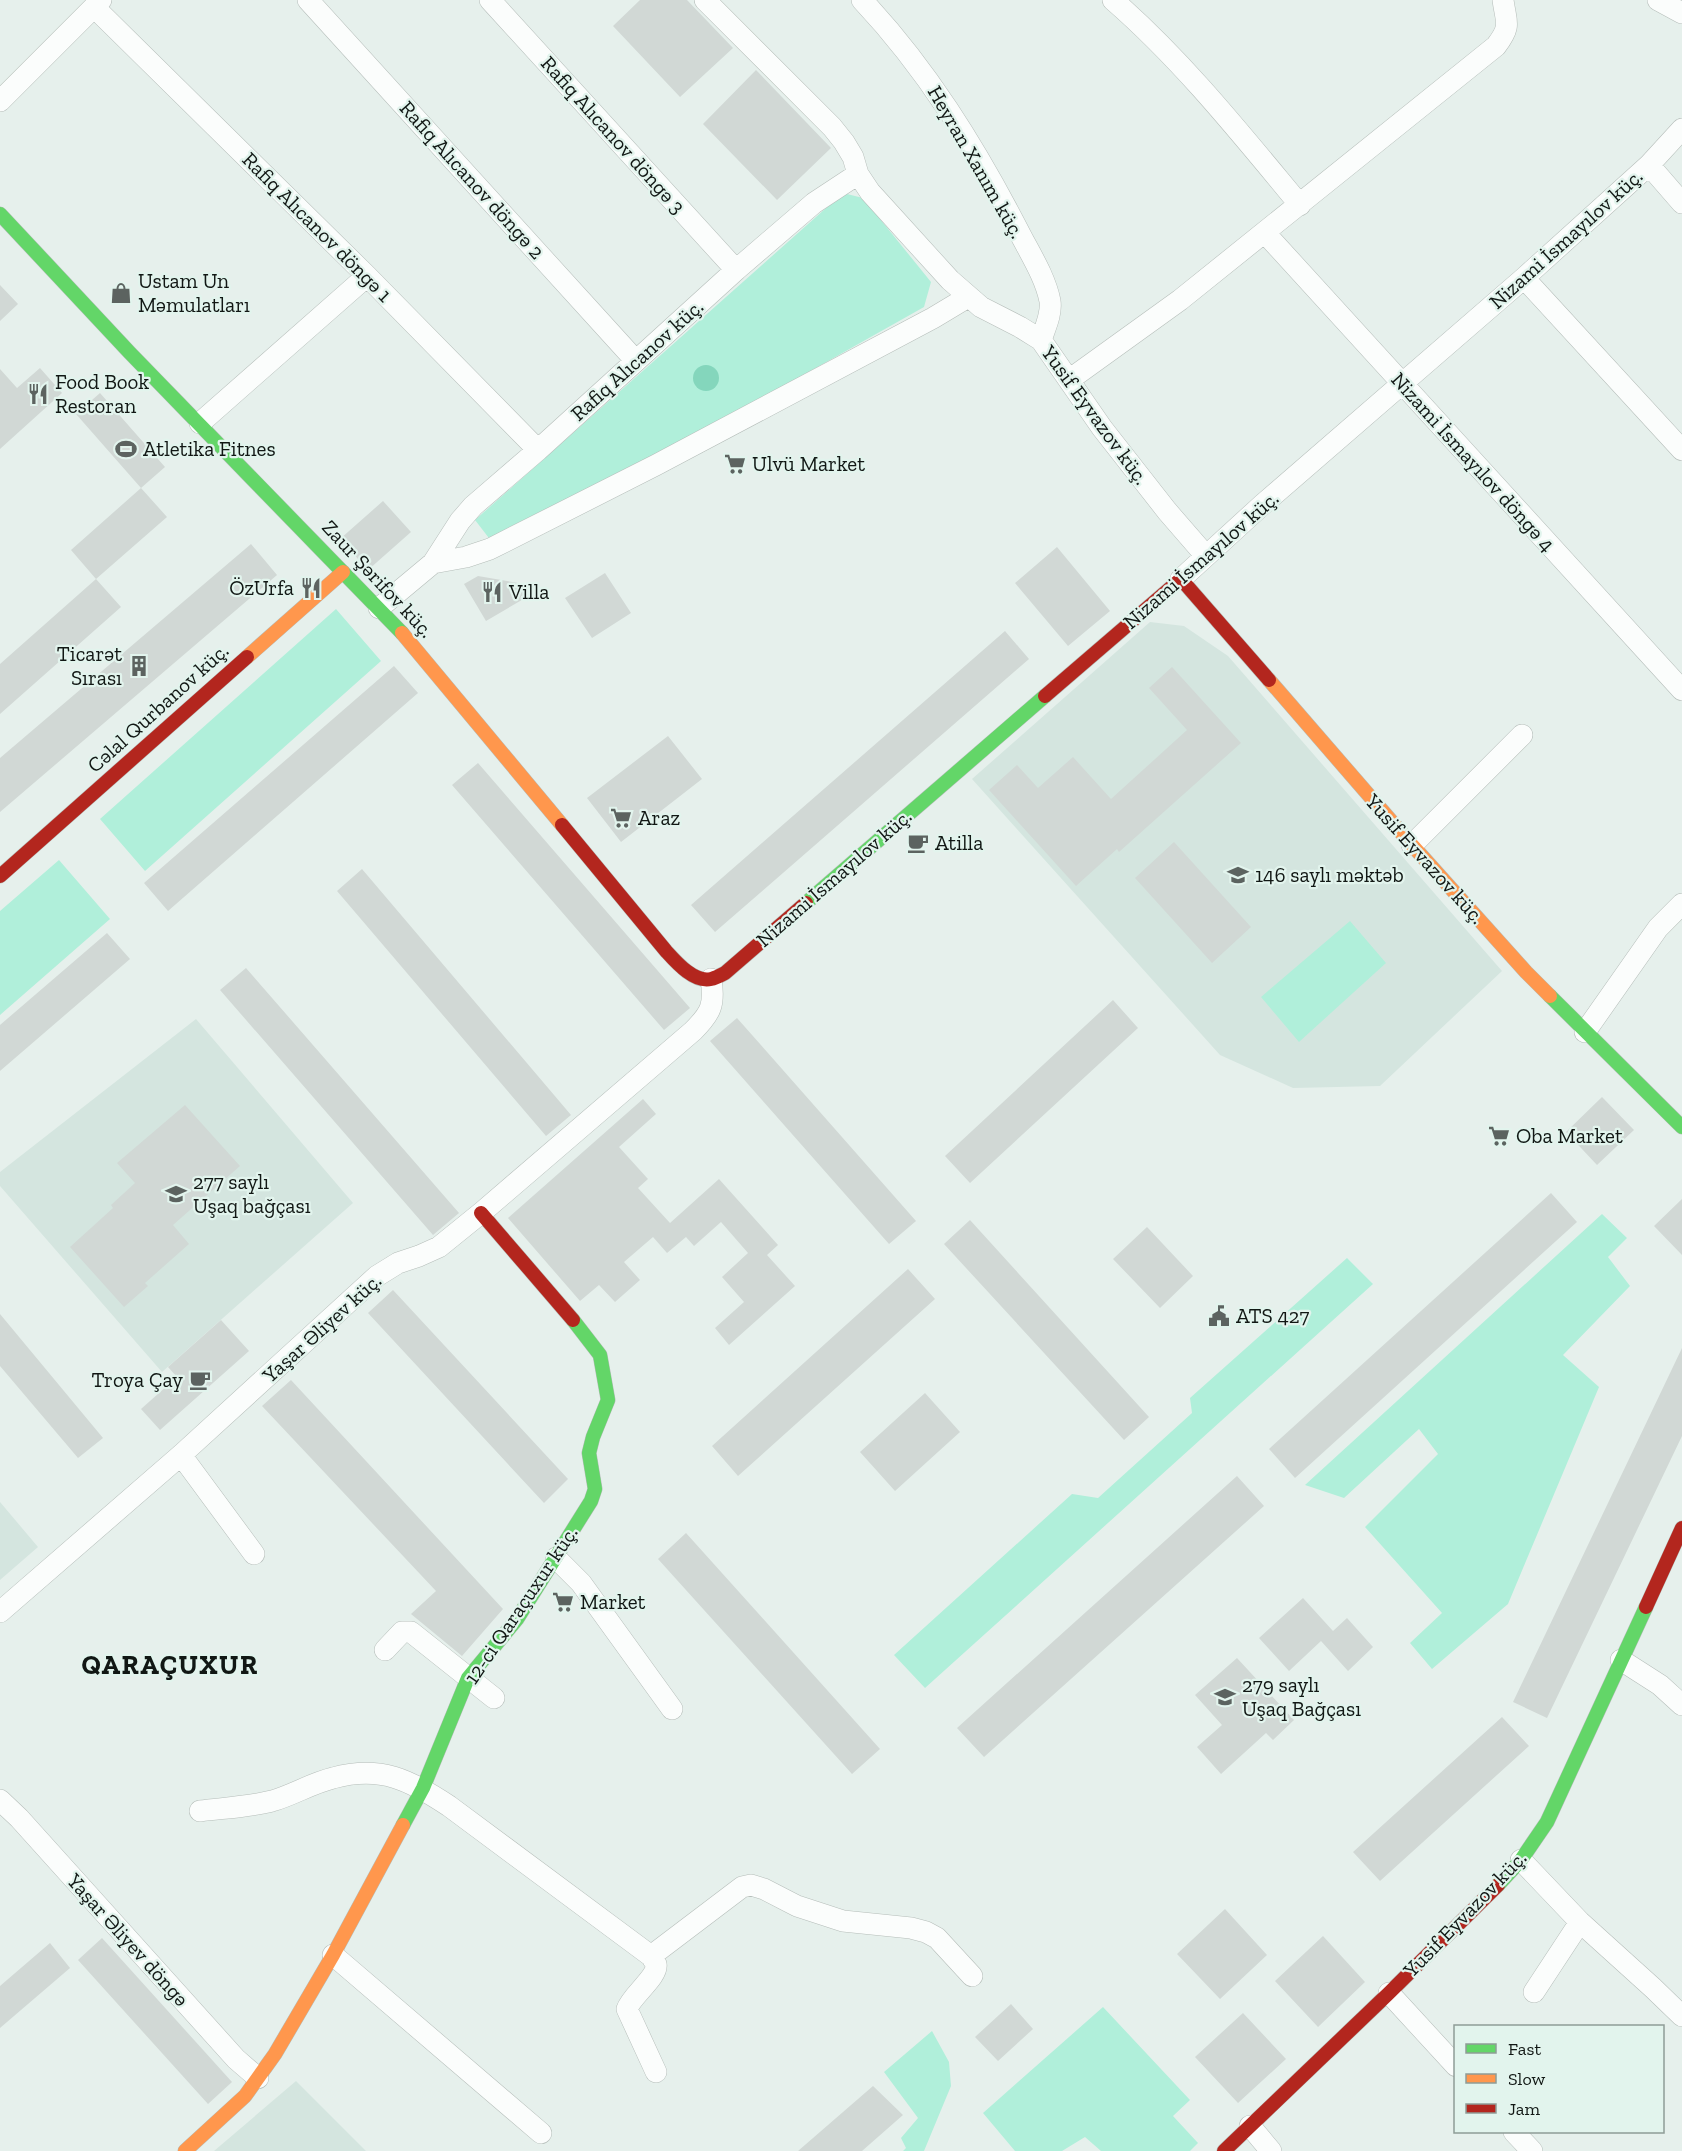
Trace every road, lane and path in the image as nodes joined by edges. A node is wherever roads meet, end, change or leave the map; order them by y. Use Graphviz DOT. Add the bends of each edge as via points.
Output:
graph roads {
  1 [pos="308,0"];
  2 [pos="490,0"];
  3 [pos="705,0"];
  4 [pos="862,0"];
  5 [pos="1113,0"];
  6 [pos="1503,0"];
  7 [pos="1658,0"];
  8 [pos="98,4"];
  9 [pos="1682,14"];
  10 [pos="0,101"];
  11 [pos="1682,129"];
  12 [pos="1649,165"];
  13 [pos="858,174"];
  14 [pos="1682,203"];
  15 [pos="1300,205"];
  16 [pos="0,214"];
  17 [pos="1265,233"];
  18 [pos="736,270"];
  19 [pos="367,276"];
  20 [pos="1524,278"];
  21 [pos="968,297"];
  22 [pos="1041,340"];
  23 [pos="636,361"];
  24 [pos="1069,380"];
  25 [pos="1402,384"];
  26 [pos="200,423"];
  27 [pos="538,450"];
  28 [pos="1682,450"];
  29 [pos="1206,556"];
  30 [pos="433,563"];
  31 [pos="343,572"];
  32 [pos="1181,579"];
  33 [pos="379,608"];
  34 [pos="1682,690"];
  35 [pos="1522,735"];
  36 [pos="1412,845"];
  37 [pos="0,876"];
  38 [pos="1682,904"];
  39 [pos="711,979"];
  40 [pos="1585,1032"];
  41 [pos="1682,1127"];
  42 [pos="481,1213"];
  43 [pos="181,1455"];
  44 [pos="1682,1529"];
  45 [pos="254,1554"];
  46 [pos="556,1558"];
  47 [pos="0,1612"];
  48 [pos="385,1650"];
  49 [pos="1621,1660"];
  50 [pos="468,1678"];
  51 [pos="494,1698"];
  52 [pos="1682,1706"];
  53 [pos="672,1709"];
  54 [pos="423,1788"];
  55 [pos="0,1800"];
  56 [pos="200,1812"];
  57 [pos="1521,1860"];
  58 [pos="1580,1922"];
  59 [pos="333,1955"];
  60 [pos="651,1956"];
  61 [pos="972,1976"];
  62 [pos="1534,1992"];
  63 [pos="1389,1993"];
  64 [pos="1682,2016"];
  65 [pos="1454,2065"];
  66 [pos="656,2072"];
  67 [pos="258,2078"];
  68 [pos="1250,2126"];
  69 [pos="541,2133"];
  70 [pos="1515,2133"];
  71 [pos="185,2151"];
  72 [pos="1224,2151"];
  73 [pos="1271,2151"];
  74 [pos="1532,2151"];
  1 -- 23 [label="street, Rafiq Alıcanov döngə 2"];
  2 -- 18 [label="street, Rafiq Alıcanov döngə 3"];
  3 -- 13 [label="street, Yusif Eyvazov küç." via="832,127 853,157"];
  4 -- 22 [label="street, Heyran Xanım küç." via="924,73 980,160 1013,221 1046,285 1050,304"];
  5 -- 15 [label="street" via="1217,105"];
  6 -- 15 [label="street" via="1506,33 1496,46"];
  7 -- 9 [label="street"];
  8 -- 10 [label="street"];
  8 -- 19 [label="street, Rafiq Alıcanov döngə 1"];
  11 -- 12 [label="street, Nizami İsmayılov küç."];
  12 -- 14 [label="street"];
  12 -- 20 [label="street, Nizami İsmayılov küç."];
  13 -- 18 [label="street, Rafiq Alıcanov küç." via="814,203"];
  13 -- 21 [label="street, Yusif Eyvazov küç." via="870,192"];
  15 -- 17 [label="street"];
  16 -- 26 [label="street, Zaur Şərifov küç."];
  17 -- 24 [label="street"];
  17 -- 25 [label="street, Nizami İsmayılov döngə 4"];
  18 -- 23 [label="street, Rafiq Alıcanov küç."];
  19 -- 26 [label="street"];
  19 -- 27 [label="street, Rafiq Alıcanov döngə 1"];
  20 -- 25 [label="street, Nizami İsmayılov küç."];
  20 -- 28 [label="street"];
  21 -- 22 [label="street, Yusif Eyvazov küç."];
  21 -- 30 [label="street" via="500,544 466,557"];
  22 -- 24 [label="street, Yusif Eyvazov küç."];
  23 -- 27 [label="street, Rafiq Alıcanov küç."];
  24 -- 29 [label="street, Yusif Eyvazov küç." via="1102,428"];
  25 -- 29 [label="street, Nizami İsmayılov küç."];
  25 -- 34 [label="street, Nizami İsmayılov döngə 4"];
  26 -- 31 [label="street, Zaur Şərifov küç."];
  27 -- 30 [label="street, Rafiq Alıcanov küç." via="459,521"];
  29 -- 32 [label="street, Nizami İsmayılov küç."];
  30 -- 33 [label="street"];
  31 -- 33 [label="street, Zaur Şərifov küç."];
  31 -- 37 [label="street, Cəlal Qurbanov küç."];
  32 -- 36 [label="street, Yusif Eyvazov küç."];
  32 -- 39 [label="street, Nizami İsmayılov küç." via="725,973"];
  33 -- 39 [label="street, Zaur Şərifov küç." via="666,951 688,971"];
  35 -- 36 [label="street"];
  36 -- 40 [label="street, Yusif Eyvazov küç."];
  38 -- 40 [label="street" via="1658,928"];
  39 -- 42 [label="street, Yaşar Əliyev küç." via="711,1008 699,1026"];
  40 -- 41 [label="street, Yusif Eyvazov küç."];
  42 -- 43 [label="street, Yaşar Əliyev küç." via="439,1247 377,1276"];
  42 -- 46 [label="street, 12-ci Qaraçuxur küç." via="584,1330 604,1369 608,1400 590,1453 595,1489"];
  43 -- 45 [label="street"];
  43 -- 47 [label="street, Yaşar Əliyev küç."];
  44 -- 49 [label="street, Yusif Eyvazov küç."];
  46 -- 50 [label="street, 12-ci Qaraçuxur küç." via="517,1619"];
  46 -- 53 [label="street" via="581,1583"];
  48 -- 50 [label="street" via="402,1632 411,1632"];
  49 -- 52 [label="street" via="1660,1685"];
  49 -- 57 [label="street, Yusif Eyvazov küç." via="1547,1822"];
  50 -- 51 [label="street"];
  50 -- 54 [label="street, 12-ci Qaraçuxur küç."];
  54 -- 56 [label="street" via="396,1776 366,1774 333,1778 272,1801"];
  54 -- 59 [label="street, 12-ci Qaraçuxur küç."];
  54 -- 60 [label="street"];
  55 -- 67 [label="street, Yaşar Əliyev döngə" via="236,2059"];
  57 -- 58 [label="street"];
  57 -- 63 [label="street, Yusif Eyvazov küç."];
  58 -- 62 [label="street"];
  58 -- 64 [label="street"];
  59 -- 67 [label="street, 12-ci Qaraçuxur küç."];
  59 -- 69 [label="street"];
  60 -- 61 [label="street" via="742,1887 752,1885 843,1921 926,1932 937,1938"];
  60 -- 66 [label="street" via="655,1973 627,2009"];
  63 -- 65 [label="street"];
  63 -- 68 [label="street, Yusif Eyvazov küç."];
  67 -- 71 [label="street, 12-ci Qaraçuxur küç." via="245,2096"];
  68 -- 72 [label="street, Yusif Eyvazov küç."];
  68 -- 73 [label="street"];
  70 -- 74 [label="street"];
}
